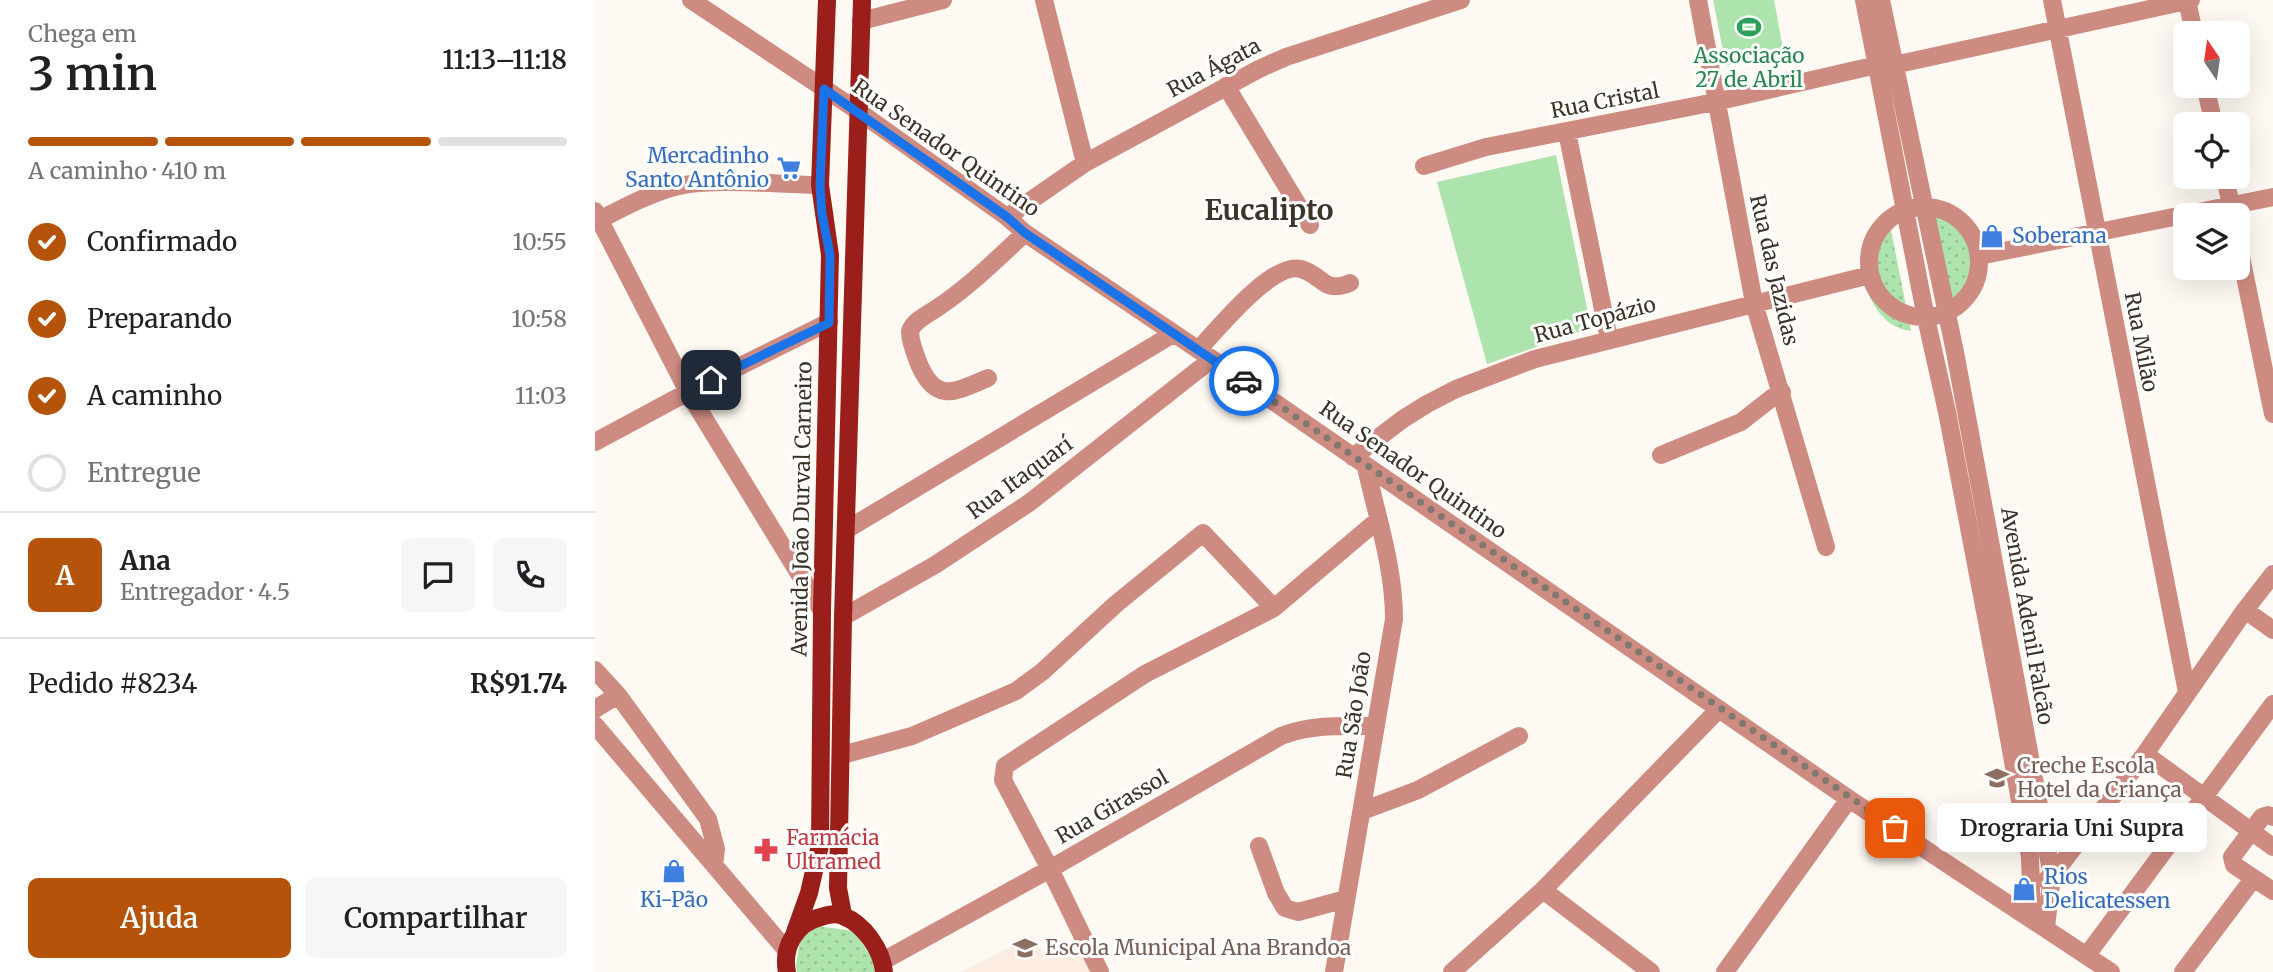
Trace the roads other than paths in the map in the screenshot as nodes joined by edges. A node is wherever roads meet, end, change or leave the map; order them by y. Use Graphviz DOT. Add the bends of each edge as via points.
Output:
graph roads {
  1 [pos="691,0"];
  2 [pos="827,0"];
  3 [pos="862,0"];
  4 [pos="943,0"];
  5 [pos="1044,0"];
  6 [pos="1461,0"];
  7 [pos="1698,0"];
  8 [pos="1864,0"];
  9 [pos="1881,0"];
  10 [pos="2052,0"];
  11 [pos="2188,0"];
  12 [pos="861,21"];
  13 [pos="2192,21"];
  14 [pos="2057,28"];
  15 [pos="1885,65"];
  16 [pos="1226,86"];
  17 [pos="824,89"];
  18 [pos="1715,102"];
  19 [pos="857,111"];
  20 [pos="1567,132"];
  21 [pos="1085,163"];
  22 [pos="1424,166"];
  23 [pos="820,186"];
  24 [pos="2273,197"];
  25 [pos="2250,205"];
  26 [pos="1915,209"];
  27 [pos="597,217"];
  28 [pos="1007,217"];
  29 [pos="2173,221"];
  30 [pos="1310,225"];
  31 [pos="1025,233"];
  32 [pos="2097,233"];
  33 [pos="1979,256"];
  34 [pos="1870,275"];
  35 [pos="2246,280"];
  36 [pos="1350,283"];
  37 [pos="1754,303"];
  38 [pos="1947,313"];
  39 [pos="1926,318"];
  40 [pos="829,323"];
  41 [pos="1173,334"];
  42 [pos="1609,339"];
  43 [pos="1205,354"];
  44 [pos="988,378"];
  45 [pos="688,392"];
  46 [pos="1782,392"];
  47 [pos="2273,414"];
  48 [pos="595,442"];
  49 [pos="1972,443"];
  50 [pos="1954,447"];
  51 [pos="1661,454"];
  52 [pos="1359,462"];
  53 [pos="1378,520"];
  54 [pos="846,530"];
  55 [pos="1826,547"];
  56 [pos="2273,574"];
  57 [pos="1274,608"];
  58 [pos="2245,610"];
  59 [pos="822,611"];
  60 [pos="843,617"];
  61 [pos="2273,630"];
  62 [pos="595,670"];
  63 [pos="2187,692"];
  64 [pos="618,695"];
  65 [pos="2273,704"];
  66 [pos="595,709"];
  67 [pos="1719,709"];
  68 [pos="2013,710"];
  69 [pos="595,726"];
  70 [pos="1374,726"];
  71 [pos="1519,736"];
  72 [pos="2145,754"];
  73 [pos="842,755"];
  74 [pos="2121,785"];
  75 [pos="1849,799"];
  76 [pos="2204,799"];
  77 [pos="1362,811"];
  78 [pos="2273,817"];
  79 [pos="2043,826"];
  80 [pos="2250,830"];
  81 [pos="1259,846"];
  82 [pos="2273,847"];
  83 [pos="714,865"];
  84 [pos="1050,869"];
  85 [pos="2052,876"];
  86 [pos="2251,882"];
  87 [pos="1543,890"];
  88 [pos="2032,890"];
  89 [pos="2273,891"];
  90 [pos="1346,899"];
  91 [pos="843,915"];
  92 [pos="2039,922"];
  93 [pos="795,932"];
  94 [pos="787,951"];
  95 [pos="2087,955"];
  96 [pos="1630,966"];
  97 [pos="883,967"];
  98 [pos="787,972"];
  99 [pos="1100,972"];
  100 [pos="1334,972"];
  101 [pos="1452,972"];
  102 [pos="1651,972"];
  103 [pos="1725,972"];
  104 [pos="2111,972"];
  105 [pos="2183,972"];
  1 -- 17 [label="street, Rua Senador Quintino"];
  2 -- 17 [label="main road, Avenida João Durval Carneiro"];
  3 -- 12 [label="main road, Avenida João Durval Carneiro"];
  4 -- 12 [label="street"];
  5 -- 21 [label="street"];
  6 -- 16 [label="street, Rua Ágata" via="1286,57"];
  7 -- 18 [label="street, Rua das Jazidas"];
  8 -- 15 [label="street, Avenida Adenil Falcão"];
  9 -- 15 [label="street, Avenida Adenil Falcão"];
  10 -- 14 [label="street, Rua Milão"];
  11 -- 13 [label="street"];
  11 -- 14 [label="street, Rua Cristal"];
  12 -- 19 [label="main road, Avenida João Durval Carneiro"];
  14 -- 15 [label="street, Rua Cristal"];
  14 -- 32 [label="street, Rua Milão"];
  15 -- 18 [label="street, Rua Cristal"];
  15 -- 26 [label="street, Avenida Adenil Falcão"];
  16 -- 21 [label="street, Rua Ágata"];
  16 -- 30 [label="street"];
  17 -- 19 [label="street, Rua Senador Quintino"];
  17 -- 23 [label="main road, Avenida João Durval Carneiro"];
  18 -- 20 [label="street, Rua Cristal"];
  18 -- 37 [label="street, Rua das Jazidas"];
  19 -- 28 [label="street, Rua Senador Quintino"];
  19 -- 54 [label="main road, Avenida João Durval Carneiro"];
  20 -- 22 [label="street, Rua Cristal" via="1486,147"];
  20 -- 42 [label="street"];
  21 -- 28 [label="street, Rua Ágata"];
  23 -- 27 [label="street" via="702,183 676,187"];
  23 -- 40 [label="main road, Avenida João Durval Carneiro" via="830,255"];
  24 -- 25 [label="street"];
  26 -- 33 [label="street" via="1940,209 1954,216 1967,227"];
  26 -- 34 [label="street" via="1888,220 1875,236 1869,255"];
  26 -- 38 [label="street, Avenida Adenil Falcão"];
  26 -- 39 [label="street, Avenida Adenil Falcão"];
  27 -- 45 [label="street"];
  28 -- 31 [label="street, Rua Senador Quintino"];
  29 -- 32 [label="street"];
  31 -- 41 [label="street, Rua Senador Quintino"];
  31 -- 44 [label="street" via="961,292 911,327 916,358 925,380 935,388 960,390"];
  32 -- 33 [label="street"];
  32 -- 63 [label="street, Rua Milão"];
  33 -- 38 [label="street" via="1972,290"];
  34 -- 37 [label="street, Rua Topázio"];
  34 -- 39 [label="street" via="1877,293 1890,307"];
  35 -- 47 [label="street"];
  36 -- 43 [label="street, Rua Itaquarí" via="1335,288 1297,268 1280,272 1250,296"];
  37 -- 42 [label="street, Rua Topázio"];
  37 -- 46 [label="street, Rua das Jazidas"];
  38 -- 39 [label="street"];
  38 -- 49 [label="street, Avenida Adenil Falcão"];
  39 -- 50 [label="street, Avenida Adenil Falcão"];
  40 -- 45 [label="street"];
  40 -- 59 [label="main road, Avenida João Durval Carneiro"];
  41 -- 43 [label="street, Rua Senador Quintino"];
  41 -- 54 [label="street"];
  42 -- 52 [label="street, Rua Topázio" via="1535,359 1456,389 1403,419"];
  43 -- 52 [label="street, Rua Senador Quintino"];
  43 -- 60 [label="street, Rua Itaquarí" via="1029,503 935,565"];
  45 -- 48 [label="street"];
  45 -- 59 [label="street"];
  46 -- 51 [label="street" via="1741,422"];
  46 -- 55 [label="street, Rua das Jazidas"];
  49 -- 50 [label="street"];
  49 -- 68 [label="street, Avenida Adenil Falcão"];
  50 -- 68 [label="street, Avenida Adenil Falcão"];
  52 -- 53 [label="street, Rua São João"];
  52 -- 67 [label="street, Rua Senador Quintino"];
  53 -- 57 [label="street"];
  53 -- 70 [label="street, Rua São João" via="1390,563 1394,618"];
  54 -- 60 [label="main road, Avenida João Durval Carneiro"];
  56 -- 58 [label="street"];
  57 -- 73 [label="street" via="1203,533 1016,691 912,736"];
  57 -- 84 [label="street" via="1134,681 1005,766 1003,780"];
  58 -- 61 [label="street"];
  58 -- 63 [label="street"];
  59 -- 93 [label="main road, Avenida João Durval Carneiro" via="820,845 810,893"];
  60 -- 73 [label="main road, Avenida João Durval Carneiro"];
  62 -- 64 [label="street"];
  63 -- 72 [label="street"];
  64 -- 66 [label="street"];
  64 -- 83 [label="street" via="708,819 716,849"];
  65 -- 76 [label="street"];
  67 -- 75 [label="street, Rua Senador Quintino"];
  67 -- 87 [label="street"];
  68 -- 79 [label="street, Avenida Adenil Falcão"];
  68 -- 88 [label="street, Avenida Adenil Falcão"];
  69 -- 83 [label="street"];
  70 -- 77 [label="street, Rua São João"];
  70 -- 84 [label="street, Rua Girassol" via="1298,729 1281,736"];
  71 -- 77 [label="street" via="1418,790"];
  72 -- 74 [label="street"];
  72 -- 76 [label="street"];
  73 -- 91 [label="main road, Avenida João Durval Carneiro" via="838,888"];
  74 -- 79 [label="street" via="2066,836 2056,836"];
  74 -- 85 [label="street"];
  75 -- 92 [label="street, Rua Senador Quintino"];
  75 -- 103 [label="street"];
  76 -- 80 [label="street"];
  76 -- 95 [label="street"];
  77 -- 90 [label="street, Rua São João"];
  78 -- 80 [label="street" via="2262,817"];
  79 -- 85 [label="street, Avenida Adenil Falcão"];
  80 -- 82 [label="street"];
  80 -- 86 [label="street" via="2232,857"];
  81 -- 90 [label="street" via="1286,908 1298,912"];
  83 -- 94 [label="street"];
  84 -- 97 [label="street, Rua Girassol"];
  84 -- 99 [label="street"];
  85 -- 88 [label="street"];
  85 -- 92 [label="street, Avenida Adenil Falcão"];
  86 -- 89 [label="street"];
  86 -- 105 [label="street"];
  87 -- 96 [label="street"];
  87 -- 101 [label="street"];
  88 -- 92 [label="street, Avenida Adenil Falcão"];
  90 -- 100 [label="street, Rua São João"];
  91 -- 93 [label="main road" via="810,920"];
  91 -- 97 [label="main road" via="874,943"];
  92 -- 95 [label="street, Rua Senador Quintino"];
  93 -- 94 [label="main road, Avenida João Durval Carneiro"];
  94 -- 98 [label="main road"];
  95 -- 104 [label="street, Rua Senador Quintino"];
  96 -- 102 [label="street"];
}
